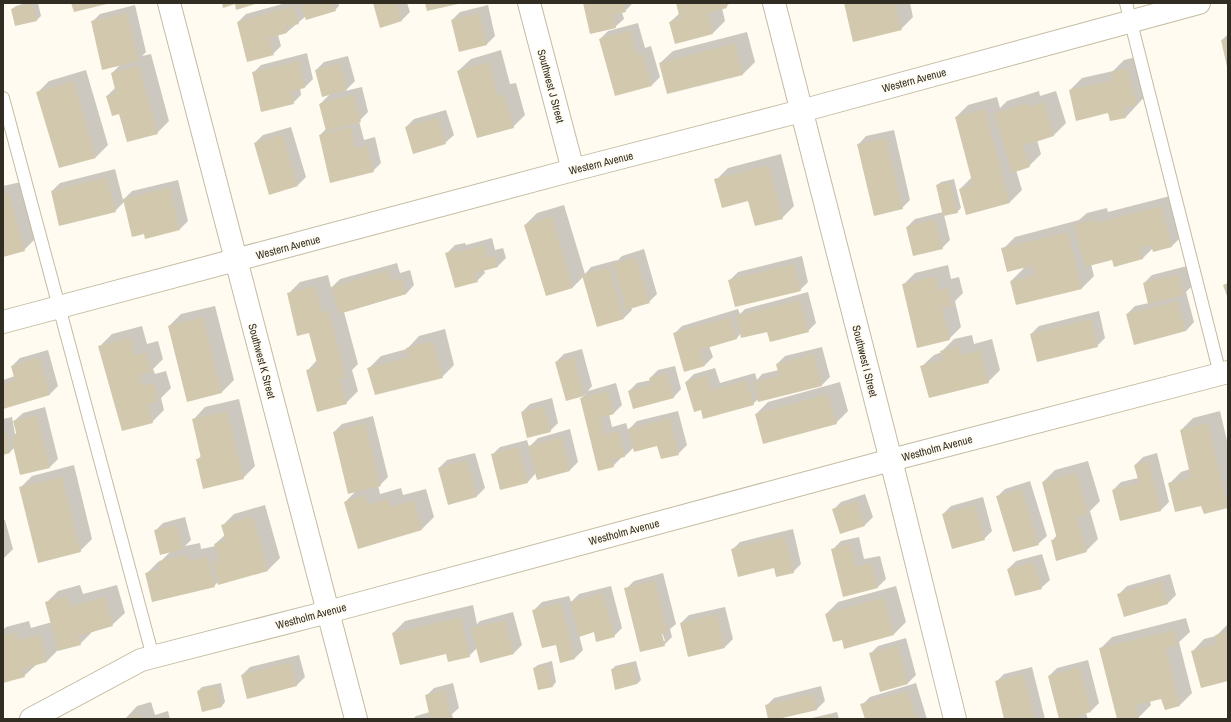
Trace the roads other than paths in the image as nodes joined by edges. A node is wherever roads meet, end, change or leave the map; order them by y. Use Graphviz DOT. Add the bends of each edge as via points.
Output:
graph roads {
  1 [pos="169,3"];
  2 [pos="529,3"];
  3 [pos="774,3"];
  4 [pos="1199,3"];
  5 [pos="1129,12"];
  6 [pos="3,98"];
  7 [pos="801,111"];
  8 [pos="573,170"];
  9 [pos="236,261"];
  10 [pos="59,308"];
  11 [pos="3,322"];
  12 [pos="1224,373"];
  13 [pos="891,460"];
  14 [pos="328,612"];
  15 [pos="153,657"];
  16 [pos="31,719"];
  17 [pos="356,719"];
  18 [pos="956,719"];
  1 -- 9 [label="street, Southwest K Street"];
  2 -- 8 [label="street, Southwest J Street"];
  3 -- 7 [label="street, Southwest I Street"];
  4 -- 5 [label="street, Western Avenue"];
  5 -- 7 [label="street, Western Avenue"];
  5 -- 12 [label="lane"];
  6 -- 10 [label="lane"];
  7 -- 8 [label="street, Western Avenue"];
  7 -- 13 [label="street, Southwest I Street"];
  8 -- 9 [label="street, Western Avenue"];
  9 -- 10 [label="street, Western Avenue"];
  9 -- 14 [label="street, Southwest K Street"];
  10 -- 11 [label="street, Western Avenue"];
  10 -- 15 [label="lane"];
  12 -- 13 [label="street, Westholm Avenue"];
  13 -- 14 [label="street, Westholm Avenue"];
  13 -- 18 [label="street, Southwest I Street"];
  14 -- 15 [label="street, Westholm Avenue"];
  14 -- 17 [label="street, Southwest K Street"];
  15 -- 16 [label="street, Westholm Avenue" via="141,660"];
}
